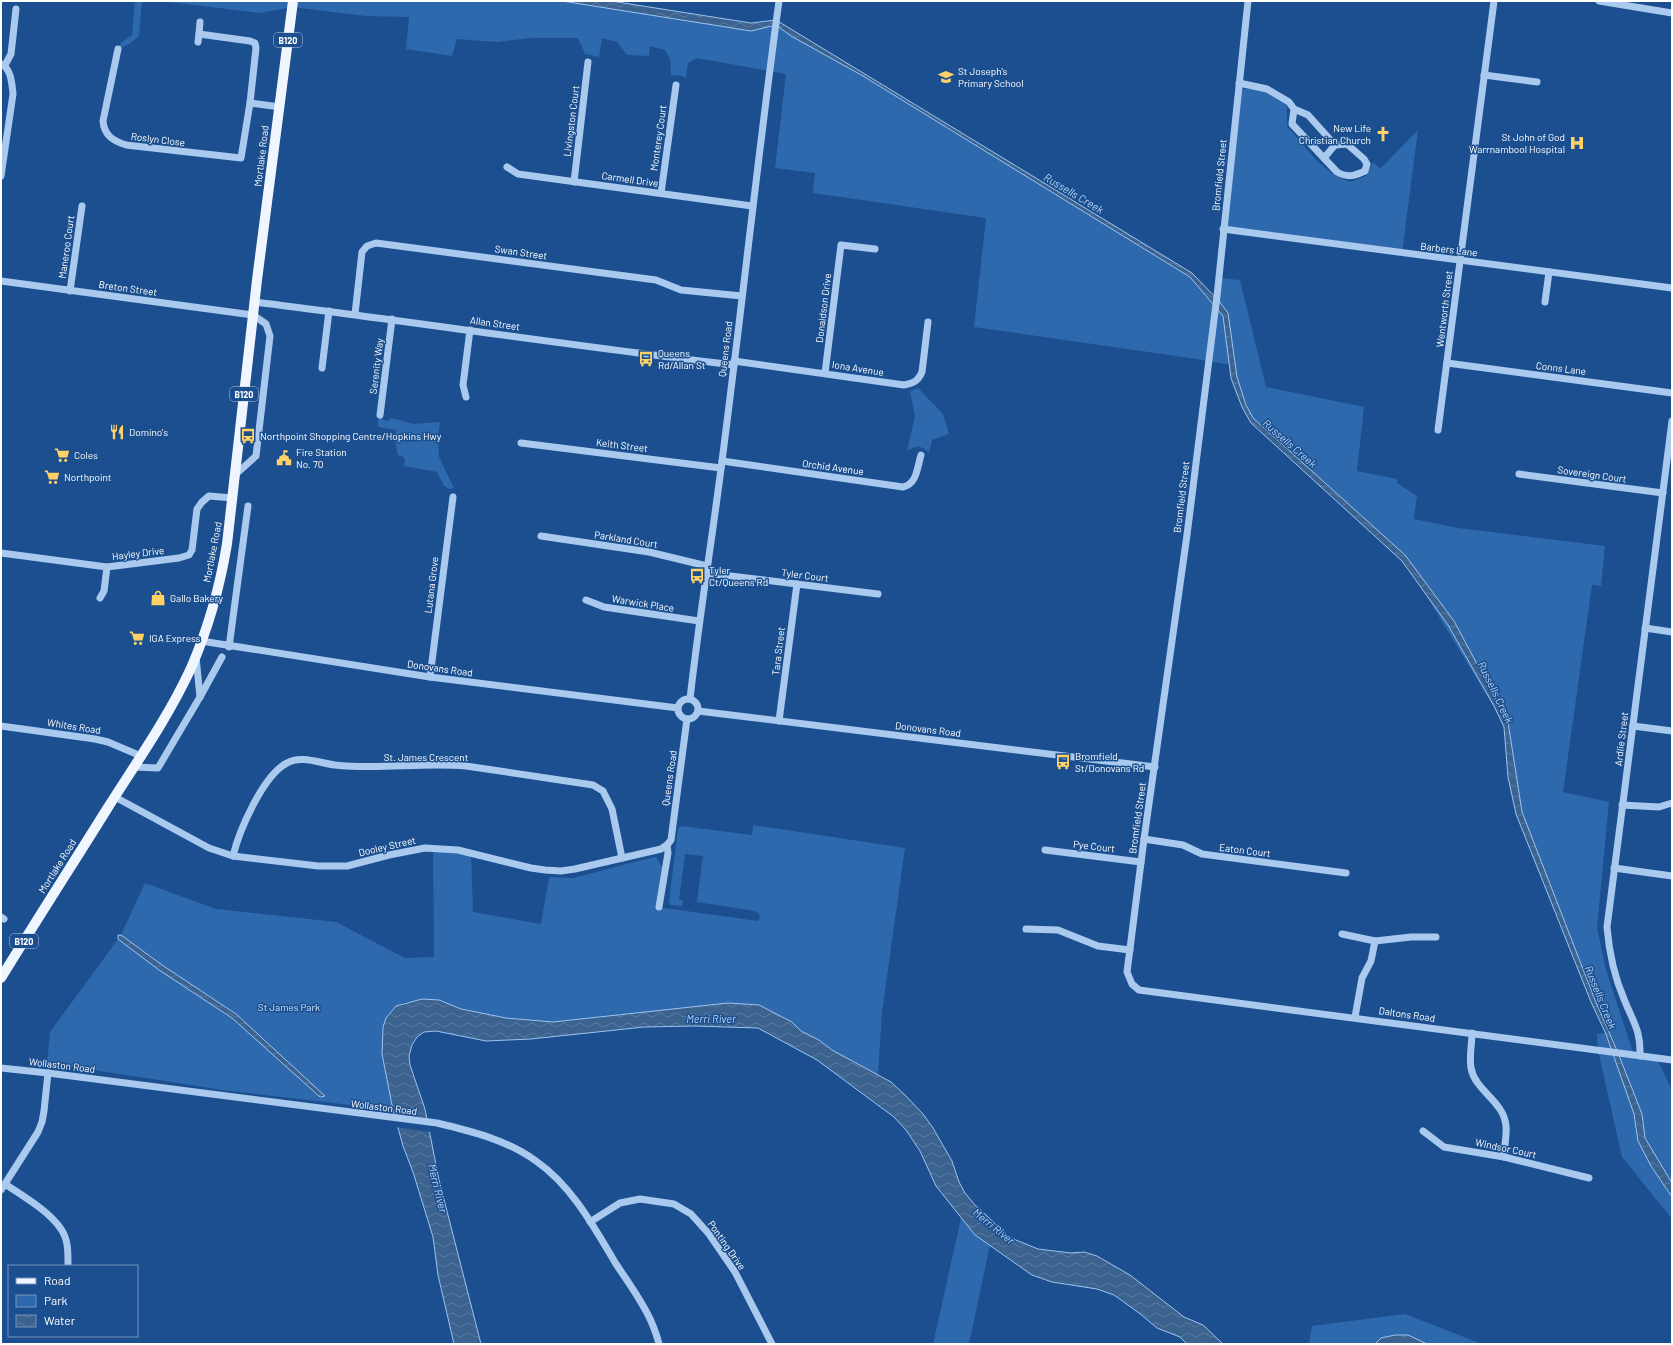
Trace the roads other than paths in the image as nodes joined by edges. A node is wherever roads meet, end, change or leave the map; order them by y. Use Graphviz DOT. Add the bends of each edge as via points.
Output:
graph roads {
  1 [pos="293,1"];
  2 [pos="779,1"];
  3 [pos="1248,1"];
  4 [pos="1494,1"];
  5 [pos="1599,1"];
  6 [pos="16,9"];
  7 [pos="1672,13"];
  8 [pos="200,22"];
  9 [pos="199,34"];
  10 [pos="198,42"];
  11 [pos="118,50"];
  12 [pos="588,62"];
  13 [pos="3,64"];
  14 [pos="1484,75"];
  15 [pos="1536,82"];
  16 [pos="1239,83"];
  17 [pos="676,85"];
  18 [pos="250,103"];
  19 [pos="280,107"];
  20 [pos="1294,109"];
  21 [pos="1335,145"];
  22 [pos="1324,158"];
  23 [pos="507,167"];
  24 [pos="1,176"];
  25 [pos="574,182"];
  26 [pos="661,193"];
  27 [pos="82,206"];
  28 [pos="752,206"];
  29 [pos="1223,229"];
  30 [pos="875,249"];
  31 [pos="1460,260"];
  32 [pos="1549,272"];
  33 [pos="1,281"];
  34 [pos="1672,288"];
  35 [pos="70,290"];
  36 [pos="742,296"];
  37 [pos="254,302"];
  38 [pos="1545,302"];
  39 [pos="330,312"];
  40 [pos="354,314"];
  41 [pos="253,315"];
  42 [pos="392,319"];
  43 [pos="928,322"];
  44 [pos="470,330"];
  45 [pos="734,363"];
  46 [pos="1447,364"];
  47 [pos="322,368"];
  48 [pos="825,373"];
  49 [pos="1672,393"];
  50 [pos="466,397"];
  51 [pos="372,415"];
  52 [pos="1672,425"];
  53 [pos="1438,430"];
  54 [pos="521,443"];
  55 [pos="921,455"];
  56 [pos="722,465"];
  57 [pos="236,474"];
  58 [pos="1519,474"];
  59 [pos="1663,493"];
  60 [pos="453,497"];
  61 [pos="233,498"];
  62 [pos="248,506"];
  63 [pos="541,536"];
  64 [pos="1,553"];
  65 [pos="107,567"];
  66 [pos="706,569"];
  67 [pos="797,584"];
  68 [pos="878,594"];
  69 [pos="100,598"];
  70 [pos="586,600"];
  71 [pos="699,621"];
  72 [pos="1645,628"];
  73 [pos="1672,632"];
  74 [pos="201,641"];
  75 [pos="229,647"];
  76 [pos="196,655"];
  77 [pos="222,657"];
  78 [pos="430,677"];
  79 [pos="200,697"];
  80 [pos="690,699"];
  81 [pos="678,708"];
  82 [pos="698,711"];
  83 [pos="687,719"];
  84 [pos="780,721"];
  85 [pos="1,726"];
  86 [pos="1633,726"];
  87 [pos="1672,731"];
  88 [pos="141,756"];
  89 [pos="134,767"];
  90 [pos="1155,767"];
  91 [pos="115,797"];
  92 [pos="1672,803"];
  93 [pos="1622,805"];
  94 [pos="1144,839"];
  95 [pos="669,843"];
  96 [pos="1045,850"];
  97 [pos="233,856"];
  98 [pos="622,858"];
  99 [pos="1141,862"];
  100 [pos="1614,868"];
  101 [pos="1346,873"];
  102 [pos="1672,876"];
  103 [pos="660,907"];
  104 [pos="1026,929"];
  105 [pos="1342,934"];
  106 [pos="1436,937"];
  107 [pos="1375,941"];
  108 [pos="1130,950"];
  109 [pos="1,978"];
  110 [pos="1139,990"];
  111 [pos="1355,1017"];
  112 [pos="1472,1033"];
  113 [pos="1640,1056"];
  114 [pos="1672,1060"];
  115 [pos="1,1068"];
  116 [pos="48,1073"];
  117 [pos="1423,1131"];
  118 [pos="1504,1157"];
  119 [pos="1589,1178"];
  120 [pos="3,1187"];
  121 [pos="590,1222"];
  122 [pos="68,1262"];
  123 [pos="660,1344"];
  124 [pos="772,1344"];
  1 -- 19 [label="main road, Mortlake Road / B120"];
  2 -- 28 [label="street, Queens Road"];
  3 -- 16 [label="street, Bromfield Street"];
  4 -- 14 [label="street, Wentworth Street"];
  5 -- 7 [label="street"];
  6 -- 13 [label="street" via="12,49"];
  8 -- 9 [label="street"];
  9 -- 10 [label="street"];
  9 -- 18 [label="street, Roslyn Close" via="248,40 255,44"];
  11 -- 18 [label="street, Roslyn Close" via="103,121 103,129 107,135 118,143 241,158"];
  12 -- 25 [label="street, Livingston Court"];
  13 -- 24 [label="street" via="12,80 13,94"];
  14 -- 15 [label="street"];
  14 -- 31 [label="street, Wentworth Street"];
  16 -- 20 [label="street" via="1267,89 1289,102"];
  16 -- 29 [label="street, Bromfield Street"];
  17 -- 26 [label="street, Monterey Court"];
  18 -- 19 [label="street"];
  19 -- 37 [label="main road, Mortlake Road / B120"];
  20 -- 21 [label="street" via="1308,115"];
  20 -- 22 [label="street" via="1292,124"];
  21 -- 22 [label="street"];
  21 -- 22 [label="street" via="1347,144 1364,159 1367,164 1365,171 1355,176 1346,176 1337,172"];
  23 -- 25 [label="street, Carmell Drive" via="518,174"];
  25 -- 26 [label="street, Carmell Drive"];
  26 -- 28 [label="street, Carmell Drive"];
  27 -- 35 [label="street, Maneroo Court"];
  28 -- 36 [label="street, Queens Road"];
  29 -- 31 [label="street, Barbers Lane"];
  29 -- 90 [label="street, Bromfield Street" via="1187,535"];
  30 -- 48 [label="street, Donaldson Drive" via="841,245"];
  31 -- 32 [label="street, Barbers Lane"];
  31 -- 46 [label="street, Wentworth Street"];
  32 -- 34 [label="street, Barbers Lane"];
  32 -- 38 [label="street"];
  33 -- 35 [label="street, Breton Street"];
  35 -- 41 [label="street, Breton Street"];
  36 -- 40 [label="street, Swan Street" via="681,290 656,280 376,243 367,246 362,252"];
  36 -- 45 [label="street, Queens Road"];
  37 -- 39 [label="street, Allan Street"];
  37 -- 41 [label="main road, Mortlake Road / B120"];
  39 -- 40 [label="street, Allan Street"];
  39 -- 47 [label="street"];
  40 -- 42 [label="street, Allan Street"];
  41 -- 57 [label="main road, Mortlake Road / B120"];
  41 -- 57 [label="street" via="266,324 270,336 267,371 256,456"];
  42 -- 44 [label="street, Allan Street"];
  42 -- 51 [label="street, Serenity Way" via="382,416"];
  43 -- 48 [label="street, Iona Avenue" via="922,372 912,384"];
  44 -- 45 [label="street, Allan Street" via="628,353"];
  44 -- 50 [label="street" via="463,385"];
  45 -- 48 [label="street, Iona Avenue"];
  45 -- 56 [label="street, Queens Road"];
  46 -- 49 [label="street, Conns Lane"];
  46 -- 53 [label="street, Wentworth Street"];
  52 -- 59 [label="street, Ardlie Street"];
  54 -- 56 [label="street, Keith Street"];
  55 -- 56 [label="street, Orchid Avenue" via="914,479 909,486 903,487"];
  56 -- 66 [label="street, Queens Road"];
  57 -- 61 [label="main road, Mortlake Road / B120"];
  58 -- 59 [label="street, Sovereign Court"];
  59 -- 72 [label="street, Ardlie Street"];
  60 -- 78 [label="street, Lutana Grove"];
  61 -- 65 [label="street, Hayley Drive" via="210,496 202,502 197,510 192,550 189,555"];
  61 -- 74 [label="main road, Mortlake Road / B120" via="223,566"];
  62 -- 75 [label="street"];
  63 -- 66 [label="street, Parkland Court" via="649,552"];
  64 -- 65 [label="street, Hayley Drive"];
  65 -- 69 [label="street" via="104,591"];
  66 -- 67 [label="street, Tyler Court"];
  66 -- 71 [label="street, Queens Road"];
  67 -- 68 [label="street, Tyler Court"];
  67 -- 84 [label="street, Tara Street"];
  70 -- 71 [label="street, Warwick Place" via="604,607"];
  71 -- 80 [label="street, Queens Road"];
  72 -- 73 [label="street"];
  72 -- 86 [label="street, Ardlie Street"];
  74 -- 75 [label="street, Donovans Road"];
  74 -- 76 [label="main road, Mortlake Road / B120"];
  75 -- 78 [label="street, Donovans Road"];
  76 -- 79 [label="street, Mortlake Road"];
  76 -- 88 [label="main road, Mortlake Road / B120" via="180,690"];
  77 -- 79 [label="street"];
  78 -- 81 [label="street, Donovans Road"];
  79 -- 89 [label="street" via="158,768"];
  80 -- 81 [label="street" via="681,702"];
  80 -- 82 [label="street" via="696,703"];
  81 -- 83 [label="street" via="681,716"];
  82 -- 83 [label="street" via="693,718"];
  82 -- 84 [label="street, Donovans Road"];
  83 -- 95 [label="street, Queens Road"];
  84 -- 90 [label="street, Donovans Road"];
  85 -- 88 [label="street, Whites Road" via="95,739"];
  86 -- 87 [label="street"];
  86 -- 93 [label="street, Ardlie Street"];
  88 -- 89 [label="main road, Mortlake Road / B120"];
  89 -- 91 [label="main road, Mortlake Road / B120"];
  90 -- 94 [label="street, Bromfield Street"];
  91 -- 97 [label="street, Dooley Street" via="209,848"];
  91 -- 109 [label="main road, Mortlake Road / B120"];
  92 -- 93 [label="street" via="1659,807"];
  93 -- 100 [label="street, Ardlie Street"];
  94 -- 99 [label="street, Bromfield Street"];
  94 -- 101 [label="street, Eaton Court" via="1183,845 1202,854"];
  95 -- 98 [label="street, Dooley Street" via="661,849"];
  95 -- 103 [label="street, Queens Road"];
  96 -- 99 [label="street, Pye Court"];
  97 -- 98 [label="street, Dooley Street" via="318,866 347,866 425,848 458,850 531,868 561,871"];
  97 -- 98 [label="street, St. James Crescent" via="250,810 277,769 288,762 301,759 334,765 374,767 466,766 593,785 604,791 612,809"];
  99 -- 108 [label="street, Bromfield Street"];
  100 -- 102 [label="street"];
  100 -- 113 [label="street, Ardlie Street" via="1607,927 1608,949 1623,999 1638,1031"];
  104 -- 108 [label="street" via="1058,930 1098,946"];
  105 -- 107 [label="street"];
  106 -- 107 [label="street"];
  107 -- 111 [label="street" via="1371,961 1362,978"];
  108 -- 110 [label="street, Bromfield Street" via="1127,972 1132,984"];
  110 -- 111 [label="street, Daltons Road"];
  111 -- 112 [label="street, Daltons Road"];
  112 -- 113 [label="street, Daltons Road"];
  112 -- 118 [label="street" via="1471,1068 1478,1085 1492,1098 1506,1125"];
  113 -- 114 [label="street, Daltons Road"];
  115 -- 116 [label="street, Wollaston Road"];
  116 -- 120 [label="street" via="42,1122"];
  116 -- 121 [label="street, Wollaston Road" via="437,1123 472,1132 515,1148 536,1161 556,1178"];
  117 -- 118 [label="street, Windsor Court" via="1444,1147"];
  118 -- 119 [label="street, Windsor Court"];
  120 -- 122 [label="street" via="43,1210 61,1229 68,1249"];
  121 -- 123 [label="street, Wollaston Road" via="651,1320"];
  121 -- 124 [label="street, Ponting Drive" via="620,1203 640,1199 674,1204 691,1214 709,1234 735,1272"];
}
